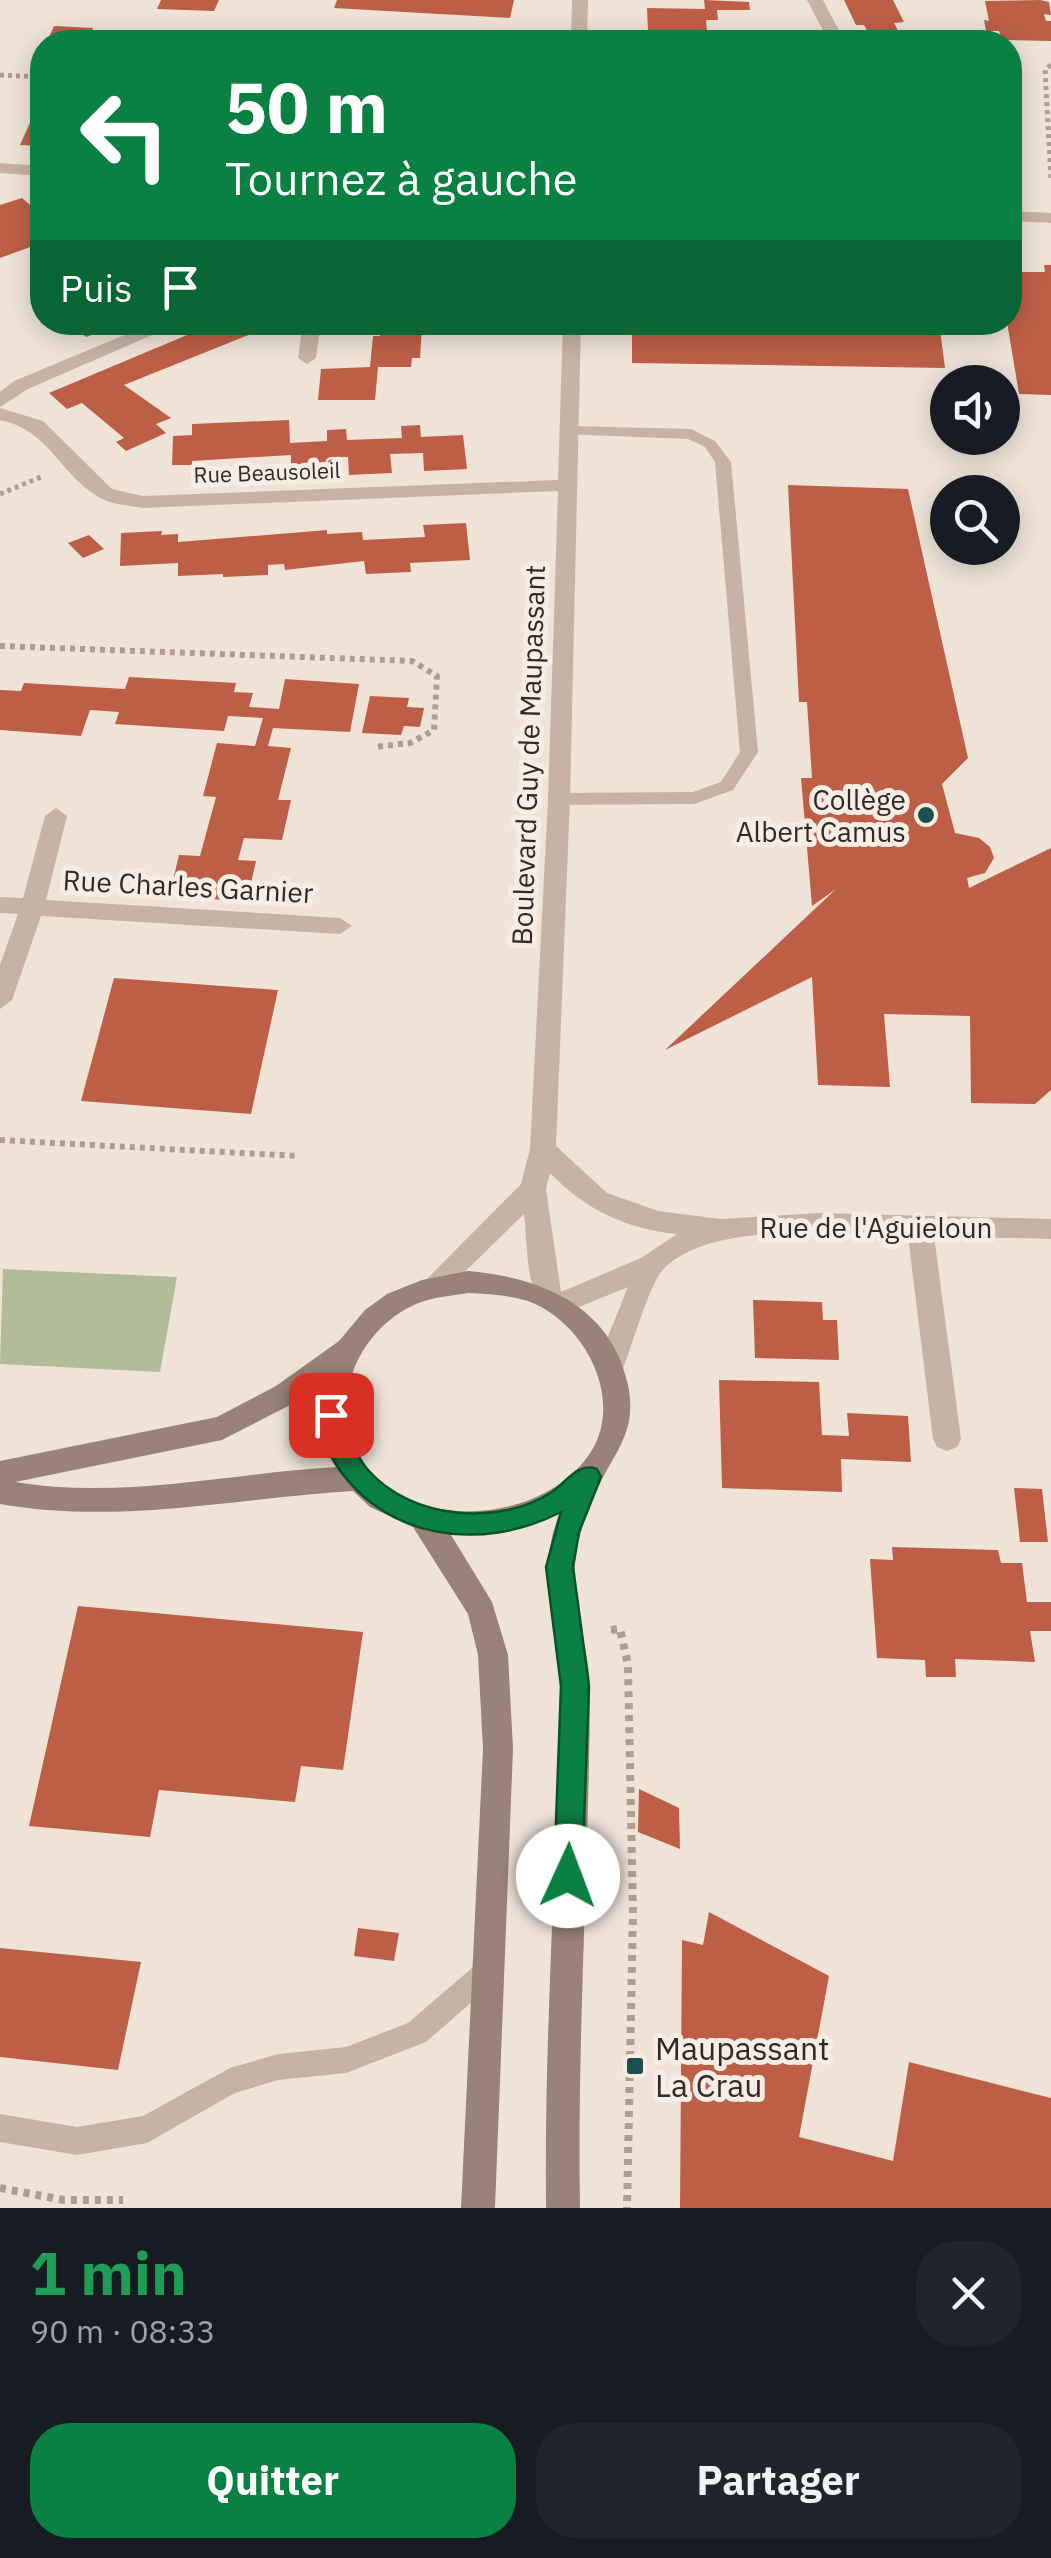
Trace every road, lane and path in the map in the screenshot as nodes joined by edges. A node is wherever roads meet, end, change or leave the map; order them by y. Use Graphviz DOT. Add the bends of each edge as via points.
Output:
graph roads {
  1 [pos="580,0"];
  2 [pos="814,0"];
  3 [pos="579,30"];
  4 [pos="831,30"];
  5 [pos="1051,66"];
  6 [pos="0,75"];
  7 [pos="30,76"];
  8 [pos="1050,130"];
  9 [pos="0,168"];
  10 [pos="30,170"];
  11 [pos="1051,178"];
  12 [pos="1022,217"];
  13 [pos="1051,218"];
  14 [pos="142,335"];
  15 [pos="310,335"];
  16 [pos="572,335"];
  17 [pos="307,358"];
  18 [pos="0,401"];
  19 [pos="0,414"];
  20 [pos="570,431"];
  21 [pos="568,485"];
  22 [pos="0,646"];
  23 [pos="374,747"];
  24 [pos="558,800"];
  25 [pos="56,816"];
  26 [pos="0,905"];
  27 [pos="32,907"];
  28 [pos="340,926"];
  29 [pos="0,1000"];
  30 [pos="0,1140"];
  31 [pos="543,1148"];
  32 [pos="297,1156"];
  33 [pos="533,1189"];
  34 [pos="732,1226"];
  35 [pos="920,1226"];
  36 [pos="1051,1229"];
  37 [pos="650,1266"];
  38 [pos="431,1288"];
  39 [pos="553,1302"];
  40 [pos="346,1350"];
  41 [pos="610,1366"];
  42 [pos="947,1438"];
  43 [pos="0,1473"];
  44 [pos="588,1477"];
  45 [pos="358,1478"];
  46 [pos="0,1492"];
  47 [pos="423,1518"];
  48 [pos="606,1631"];
  49 [pos="489,1970"];
  50 [pos="0,2128"];
  51 [pos="0,2188"];
  52 [pos="123,2200"];
  53 [pos="478,2208"];
  54 [pos="563,2208"];
  55 [pos="626,2208"];
  1 -- 3 [label="street"];
  2 -- 4 [label="street"];
  5 -- 8 [label="path" via="1045,70"];
  6 -- 7 [label="path"];
  8 -- 11 [label="path"];
  9 -- 10 [label="street"];
  12 -- 13 [label="street"];
  14 -- 18 [label="street" via="21,385"];
  15 -- 17 [label="street"];
  16 -- 20 [label="street, Boulevard Guy de Maupassant"];
  19 -- 21 [label="street, Rue Beausoleil" via="40,426 106,494 144,502"];
  20 -- 21 [label="street, Boulevard Guy de Maupassant"];
  20 -- 24 [label="lane" via="691,434 723,462 749,752 727,786 694,798"];
  21 -- 24 [label="street, Boulevard Guy de Maupassant"];
  22 -- 23 [label="path" via="412,661 437,676 434,730 410,743"];
  24 -- 31 [label="street, Boulevard Guy de Maupassant"];
  25 -- 27 [label="street"];
  26 -- 27 [label="street, Rue Charles Garnier"];
  27 -- 28 [label="street, Rue Charles Garnier"];
  27 -- 29 [label="street"];
  30 -- 32 [label="path"];
  31 -- 33 [label="street, Boulevard Guy de Maupassant"];
  31 -- 34 [label="street" via="576,1186 615,1211 661,1224"];
  33 -- 38 [label="street"];
  33 -- 39 [label="street"];
  34 -- 35 [label="street, Rue de l'Aguieloun"];
  34 -- 37 [label="street, Rue de l'Aguieloun" via="686,1242"];
  35 -- 36 [label="street, Rue de l'Aguieloun"];
  35 -- 42 [label="street"];
  37 -- 39 [label="street, Rue de l'Aguieloun"];
  37 -- 41 [label="street"];
  38 -- 39 [label="main road" via="506,1284"];
  38 -- 40 [label="main road" via="368,1323"];
  39 -- 41 [label="main road" via="584,1324"];
  40 -- 43 [label="main road" via="286,1394 222,1428"];
  40 -- 45 [label="main road" via="333,1382 331,1415 339,1448"];
  41 -- 44 [label="main road" via="618,1416"];
  44 -- 47 [label="main road" via="562,1500 495,1524"];
  44 -- 54 [label="main road" via="560,1567 575,1686 561,2066"];
  45 -- 46 [label="main road" via="134,1502 46,1502"];
  45 -- 47 [label="main road" via="387,1502"];
  47 -- 49 [label="main road" via="482,1611 493,1656 498,1748"];
  48 -- 55 [label="path" via="620,1629 628,1665 633,1913"];
  49 -- 50 [label="lane" via="417,2033 346,2060 278,2067 230,2082 147,2129 76,2141"];
  49 -- 53 [label="main road"];
  51 -- 52 [label="path" via="64,2200"];
}
